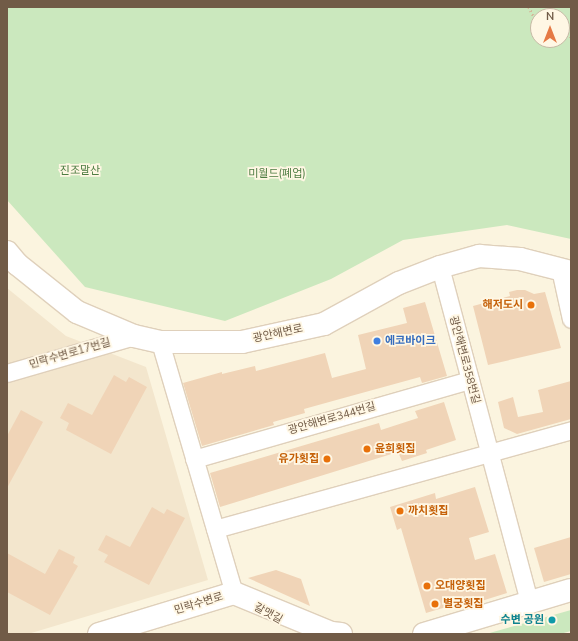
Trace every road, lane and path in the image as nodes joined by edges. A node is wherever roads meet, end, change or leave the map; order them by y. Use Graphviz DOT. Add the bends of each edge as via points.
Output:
graph roads {
  1 [pos="377,7"];
  2 [pos="419,7"];
  3 [pos="7,252"];
  4 [pos="440,267"];
  5 [pos="565,270"];
  6 [pos="571,319"];
  7 [pos="134,336"];
  8 [pos="160,342"];
  9 [pos="7,373"];
  10 [pos="470,380"];
  11 [pos="571,430"];
  12 [pos="489,453"];
  13 [pos="194,458"];
  14 [pos="215,529"];
  15 [pos="571,590"];
  16 [pos="234,593"];
  17 [pos="529,602"];
  18 [pos="99,634"];
  19 [pos="341,634"];
  20 [pos="424,634"];
  1 -- 2 [label="path"];
  3 -- 7 [label="main road, 광안해변로" via="17,264 78,312"];
  4 -- 5 [label="main road, 광안해변로" via="479,256 520,259"];
  4 -- 8 [label="main road, 광안해변로" via="399,283 324,324 242,342"];
  4 -- 10 [label="street, 광안해변로358번길"];
  5 -- 6 [label="street, 광안해변로"];
  7 -- 8 [label="main road, 광안해변로"];
  7 -- 9 [label="street, 민락수변로17번길"];
  8 -- 13 [label="street"];
  10 -- 12 [label="street, 광안해변로358번길"];
  10 -- 13 [label="street, 광안해변로344번길"];
  11 -- 12 [label="street"];
  12 -- 14 [label="street"];
  12 -- 17 [label="street, 광안해변로358번길"];
  13 -- 14 [label="street"];
  14 -- 16 [label="street"];
  15 -- 17 [label="main road"];
  16 -- 18 [label="main road, 민락수변로"];
  16 -- 19 [label="main road, 민락수변로" via="332,633"];
  17 -- 20 [label="main road"];
}
